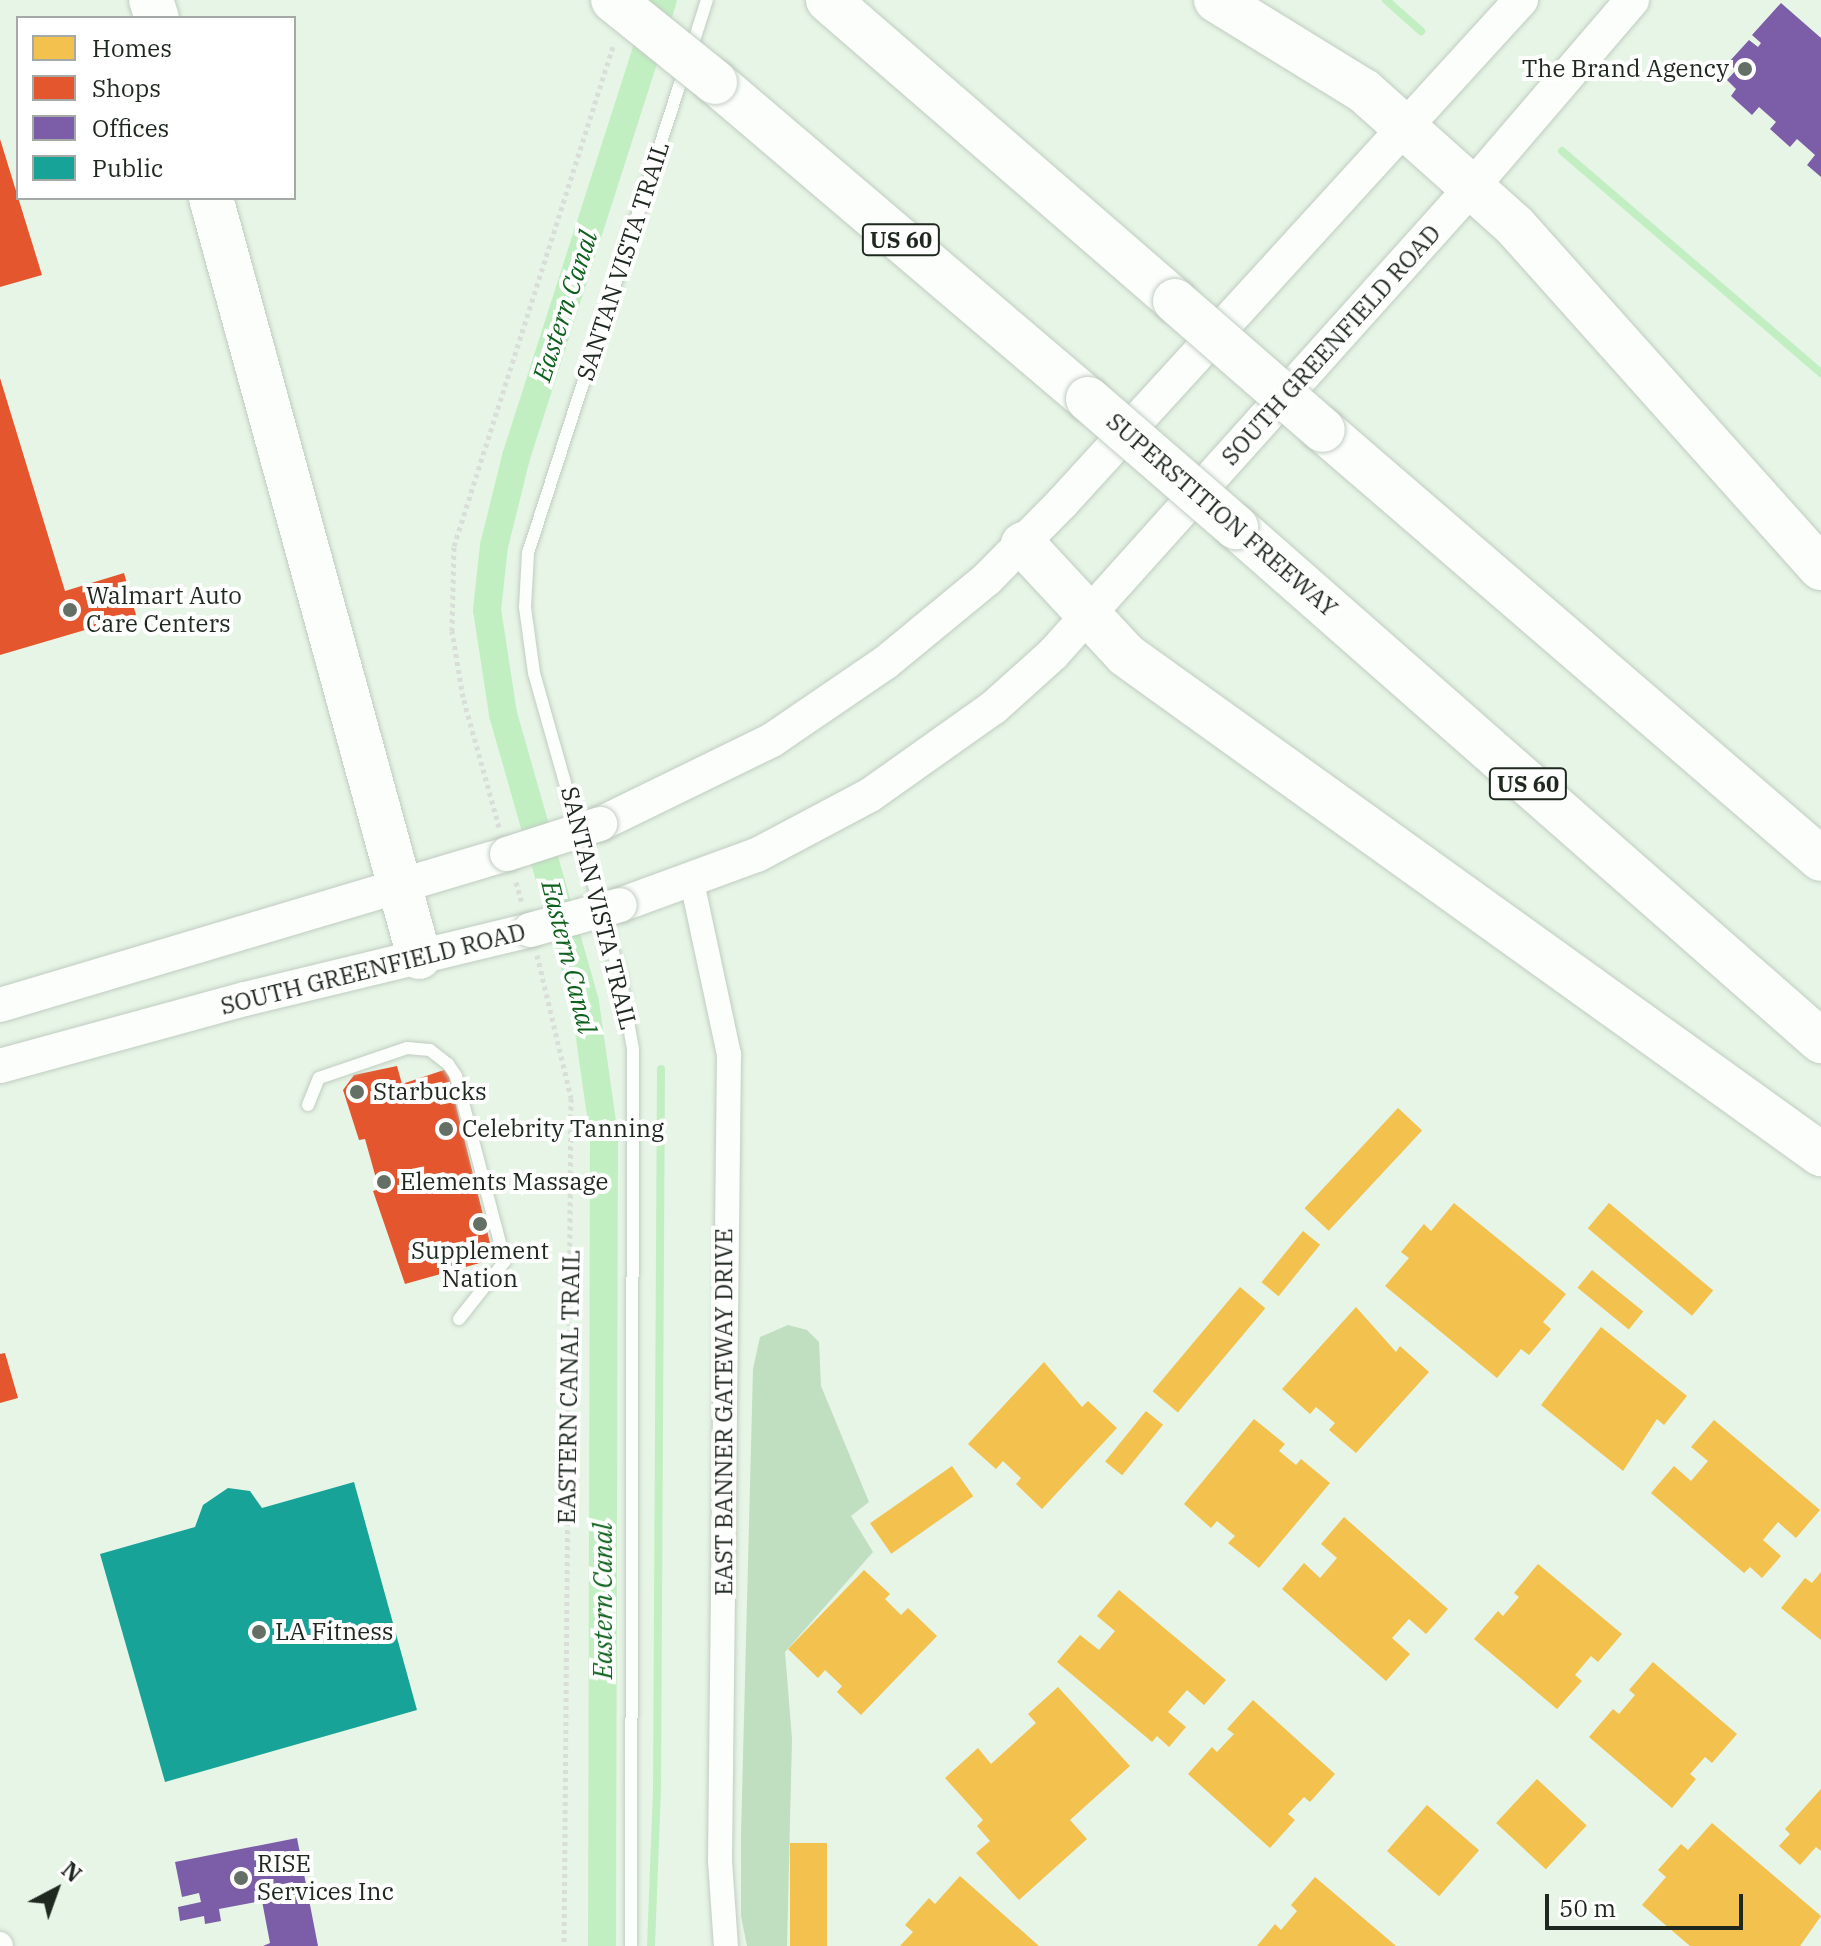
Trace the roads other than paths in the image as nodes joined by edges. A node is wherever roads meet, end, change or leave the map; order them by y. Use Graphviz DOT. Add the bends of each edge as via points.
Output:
graph roads {
  1 [pos="707,0"];
  2 [pos="828,0"];
  3 [pos="1216,0"];
  4 [pos="1521,0"];
  5 [pos="1632,0"];
  6 [pos="614,20"];
  7 [pos="1404,125"];
  8 [pos="1472,187"];
  9 [pos="212,200"];
  10 [pos="1023,544"];
  11 [pos="1821,568"];
  12 [pos="1090,617"];
  13 [pos="1821,859"];
  14 [pos="692,882"];
  15 [pos="399,886"];
  16 [pos="419,957"];
  17 [pos="6,1005"];
  18 [pos="1821,1041"];
  19 [pos="0,1066"];
  20 [pos="308,1105"];
  21 [pos="1821,1154"];
  22 [pos="459,1319"];
  23 [pos="631,1946"];
  24 [pos="726,1946"];
  1 -- 23 [label="lane, SANTAN VISTA TRAIL" via="528,553 525,607 534,673 620,977 633,1049"];
  2 -- 13 [label="highway, bridge"];
  3 -- 7 [label="highway" via="1364,91"];
  4 -- 7 [label="main road"];
  5 -- 8 [label="main road, SOUTH GREENFIELD ROAD"];
  6 -- 18 [label="highway, SUPERSTITION FREEWAY / US 60, bridge" via="715,82 1236,527"];
  7 -- 8 [label="highway"];
  7 -- 10 [label="main road"];
  8 -- 11 [label="highway" via="1514,225"];
  8 -- 12 [label="main road, SOUTH GREENFIELD ROAD"];
  9 -- 15 [label="highway"];
  10 -- 12 [label="highway"];
  10 -- 15 [label="main road, bridge" via="942,619 833,700 697,780 600,824 505,845"];
  12 -- 14 [label="main road, SOUTH GREENFIELD ROAD" via="993,708 870,795 782,843"];
  12 -- 21 [label="highway" via="1126,655"];
  14 -- 16 [label="main road, SOUTH GREENFIELD ROAD, bridge"];
  14 -- 24 [label="street, EAST BANNER GATEWAY DRIVE" via="729,1054 720,1861"];
  15 -- 16 [label="highway"];
  15 -- 17 [label="main road"];
  16 -- 19 [label="main road, SOUTH GREENFIELD ROAD"];
  20 -- 22 [label="lane" via="319,1078 407,1048 430,1050 448,1064 456,1076 505,1261"];
}
